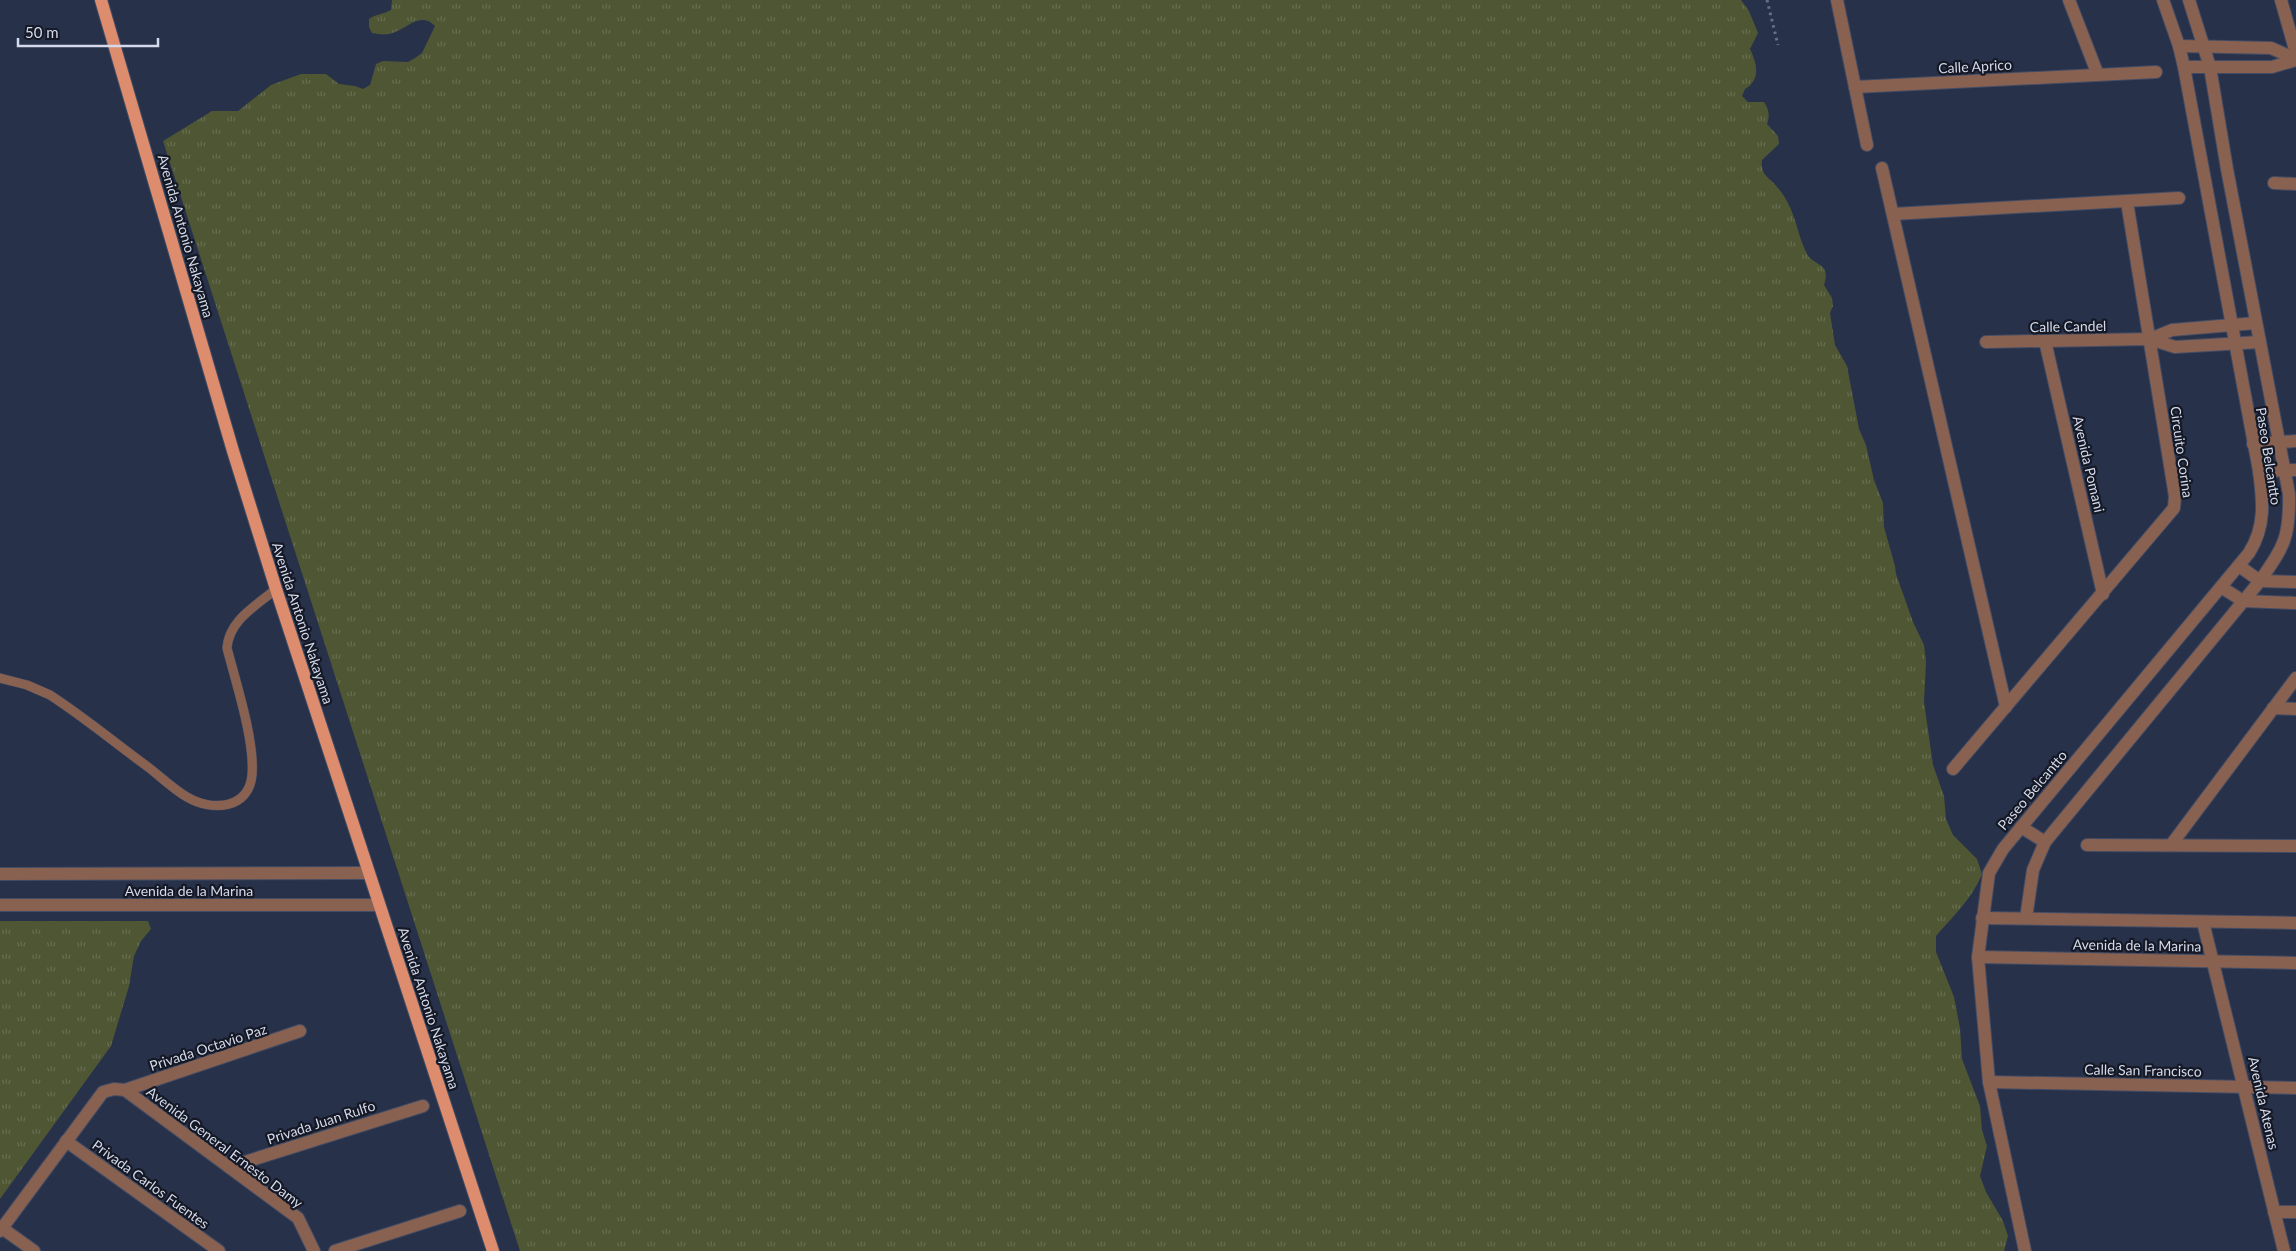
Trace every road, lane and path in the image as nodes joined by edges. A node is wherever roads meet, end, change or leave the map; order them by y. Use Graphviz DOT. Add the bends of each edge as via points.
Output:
graph roads {
  1 [pos="101,0"];
  2 [pos="1767,0"];
  3 [pos="1836,0"];
  4 [pos="2069,0"];
  5 [pos="2163,0"];
  6 [pos="2189,0"];
  7 [pos="2280,0"];
  8 [pos="1778,45"];
  9 [pos="2179,46"];
  10 [pos="2205,46"];
  11 [pos="2296,53"];
  12 [pos="2296,60"];
  13 [pos="2184,67"];
  14 [pos="2210,67"];
  15 [pos="2156,72"];
  16 [pos="2098,75"];
  17 [pos="1855,87"];
  18 [pos="1866,145"];
  19 [pos="1882,168"];
  20 [pos="2274,183"];
  21 [pos="2296,184"];
  22 [pos="2178,198"];
  23 [pos="2127,202"];
  24 [pos="1893,214"];
  25 [pos="2256,322"];
  26 [pos="2231,325"];
  27 [pos="2217,326"];
  28 [pos="2150,339"];
  29 [pos="2045,341"];
  30 [pos="1986,342"];
  31 [pos="2260,342"];
  32 [pos="2235,344"];
  33 [pos="2220,345"];
  34 [pos="2279,442"];
  35 [pos="2296,442"];
  36 [pos="2253,444"];
  37 [pos="2290,470"];
  38 [pos="2259,471"];
  39 [pos="2239,566"];
  40 [pos="2260,581"];
  41 [pos="2296,582"];
  42 [pos="2221,586"];
  43 [pos="276,589"];
  44 [pos="2103,594"];
  45 [pos="2296,595"];
  46 [pos="2243,601"];
  47 [pos="2296,603"];
  48 [pos="0,678"];
  49 [pos="2296,678"];
  50 [pos="2006,707"];
  51 [pos="2273,708"];
  52 [pos="2296,709"];
  53 [pos="1953,769"];
  54 [pos="2021,827"];
  55 [pos="2045,842"];
  56 [pos="2086,845"];
  57 [pos="2170,845"];
  58 [pos="2296,846"];
  59 [pos="368,873"];
  60 [pos="0,874"];
  61 [pos="0,905"];
  62 [pos="379,905"];
  63 [pos="1982,918"];
  64 [pos="2026,918"];
  65 [pos="2203,922"];
  66 [pos="2296,923"];
  67 [pos="1978,957"];
  68 [pos="2214,962"];
  69 [pos="2296,963"];
  70 [pos="300,1032"];
  71 [pos="1989,1082"];
  72 [pos="2244,1088"];
  73 [pos="2296,1088"];
  74 [pos="125,1090"];
  75 [pos="423,1106"];
  76 [pos="66,1140"];
  77 [pos="229,1168"];
  78 [pos="460,1211"];
  79 [pos="2274,1212"];
  80 [pos="2296,1212"];
  81 [pos="1,1229"];
  82 [pos="34,1251"];
  83 [pos="219,1251"];
  84 [pos="314,1251"];
  85 [pos="335,1251"];
  86 [pos="493,1251"];
  87 [pos="2025,1251"];
  88 [pos="2284,1251"];
  1 -- 43 [label="main road, Avenida Antonio Nakayama"];
  2 -- 8 [label="path"];
  3 -- 17 [label="street"];
  4 -- 16 [label="street"];
  5 -- 9 [label="street, Paseo Belcantto"];
  6 -- 10 [label="street, Paseo Belcantto"];
  7 -- 11 [label="street"];
  9 -- 10 [label="street"];
  9 -- 13 [label="street, Paseo Belcantto"];
  10 -- 12 [label="street" via="2271,48"];
  10 -- 14 [label="street, Paseo Belcantto"];
  12 -- 14 [label="street" via="2272,67"];
  13 -- 14 [label="street"];
  13 -- 26 [label="street, Paseo Belcantto"];
  14 -- 25 [label="street, Paseo Belcantto"];
  15 -- 16 [label="street, Calle Aprico"];
  16 -- 17 [label="street, Calle Aprico"];
  17 -- 18 [label="street"];
  19 -- 24 [label="street"];
  20 -- 21 [label="street"];
  22 -- 23 [label="street"];
  23 -- 24 [label="street"];
  23 -- 28 [label="street, Circuito Corina"];
  24 -- 50 [label="street"];
  25 -- 26 [label="street, Calle Candel"];
  25 -- 31 [label="street, Paseo Belcantto"];
  26 -- 27 [label="street, Calle Candel"];
  26 -- 32 [label="street, Paseo Belcantto"];
  27 -- 28 [label="street, Calle Candel" via="2172,330"];
  27 -- 33 [label="street"];
  28 -- 29 [label="street, Calle Candel"];
  28 -- 33 [label="street, Calle Candel" via="2175,347"];
  28 -- 44 [label="street, Circuito Corina" via="2175,496 2174,508"];
  29 -- 30 [label="street, Calle Candel"];
  29 -- 44 [label="street, Avenida Pomani"];
  31 -- 32 [label="street, Calle Candel"];
  31 -- 34 [label="street, Paseo Belcantto"];
  32 -- 33 [label="street, Calle Candel"];
  32 -- 36 [label="street, Paseo Belcantto"];
  34 -- 35 [label="street"];
  34 -- 36 [label="street"];
  34 -- 37 [label="street, Paseo Belcantto"];
  36 -- 38 [label="street, Paseo Belcantto"];
  37 -- 38 [label="street"];
  37 -- 40 [label="street, Paseo Belcantto" via="2289,523 2285,540"];
  38 -- 39 [label="street, Paseo Belcantto" via="2263,497 2260,531"];
  39 -- 40 [label="street"];
  39 -- 42 [label="street, Paseo Belcantto"];
  40 -- 41 [label="street"];
  40 -- 46 [label="street, Paseo Belcantto"];
  42 -- 46 [label="street"];
  42 -- 54 [label="street, Paseo Belcantto"];
  43 -- 48 [label="lane" via="236,622 228,638 227,648 249,739 252,776 244,796 228,806 215,806 188,797 50,695"];
  43 -- 59 [label="main road, Avenida Antonio Nakayama"];
  44 -- 50 [label="street, Circuito Corina"];
  45 -- 47 [label="street"];
  46 -- 47 [label="street"];
  46 -- 55 [label="street, Paseo Belcantto"];
  49 -- 51 [label="street"];
  50 -- 53 [label="street, Circuito Corina"];
  51 -- 52 [label="street"];
  51 -- 57 [label="street"];
  54 -- 55 [label="street"];
  54 -- 63 [label="street, Paseo Belcantto" via="1988,873"];
  55 -- 64 [label="street, Paseo Belcantto" via="2033,870"];
  56 -- 57 [label="street"];
  57 -- 58 [label="street"];
  59 -- 60 [label="street, Avenida de la Marina"];
  59 -- 62 [label="main road, Avenida Antonio Nakayama"];
  61 -- 62 [label="street, Avenida de la Marina"];
  62 -- 86 [label="main road, Avenida Antonio Nakayama"];
  63 -- 64 [label="street"];
  63 -- 67 [label="street, Paseo Belcantto"];
  64 -- 65 [label="street"];
  65 -- 66 [label="street"];
  65 -- 68 [label="street, Avenida Atenas"];
  67 -- 68 [label="street, Avenida de la Marina"];
  67 -- 71 [label="street, Paseo Belcantto"];
  68 -- 69 [label="street, Avenida de la Marina"];
  68 -- 72 [label="street, Avenida Atenas"];
  70 -- 74 [label="street, Privada Octavio Paz"];
  71 -- 72 [label="street, Calle San Francisco"];
  71 -- 87 [label="street, Paseo Belcantto"];
  72 -- 73 [label="street, Calle San Francisco"];
  72 -- 79 [label="street, Avenida Atenas"];
  74 -- 76 [label="street, Avenida General Ernesto Damy" via="103,1092"];
  74 -- 77 [label="street, Avenida General Ernesto Damy"];
  75 -- 77 [label="street, Privada Juan Rulfo"];
  76 -- 81 [label="street"];
  76 -- 83 [label="street, Privada Carlos Fuentes"];
  77 -- 84 [label="street, Avenida General Ernesto Damy" via="298,1218"];
  78 -- 85 [label="street"];
  79 -- 80 [label="street"];
  79 -- 88 [label="street, Avenida Atenas"];
  81 -- 82 [label="street"];
}
